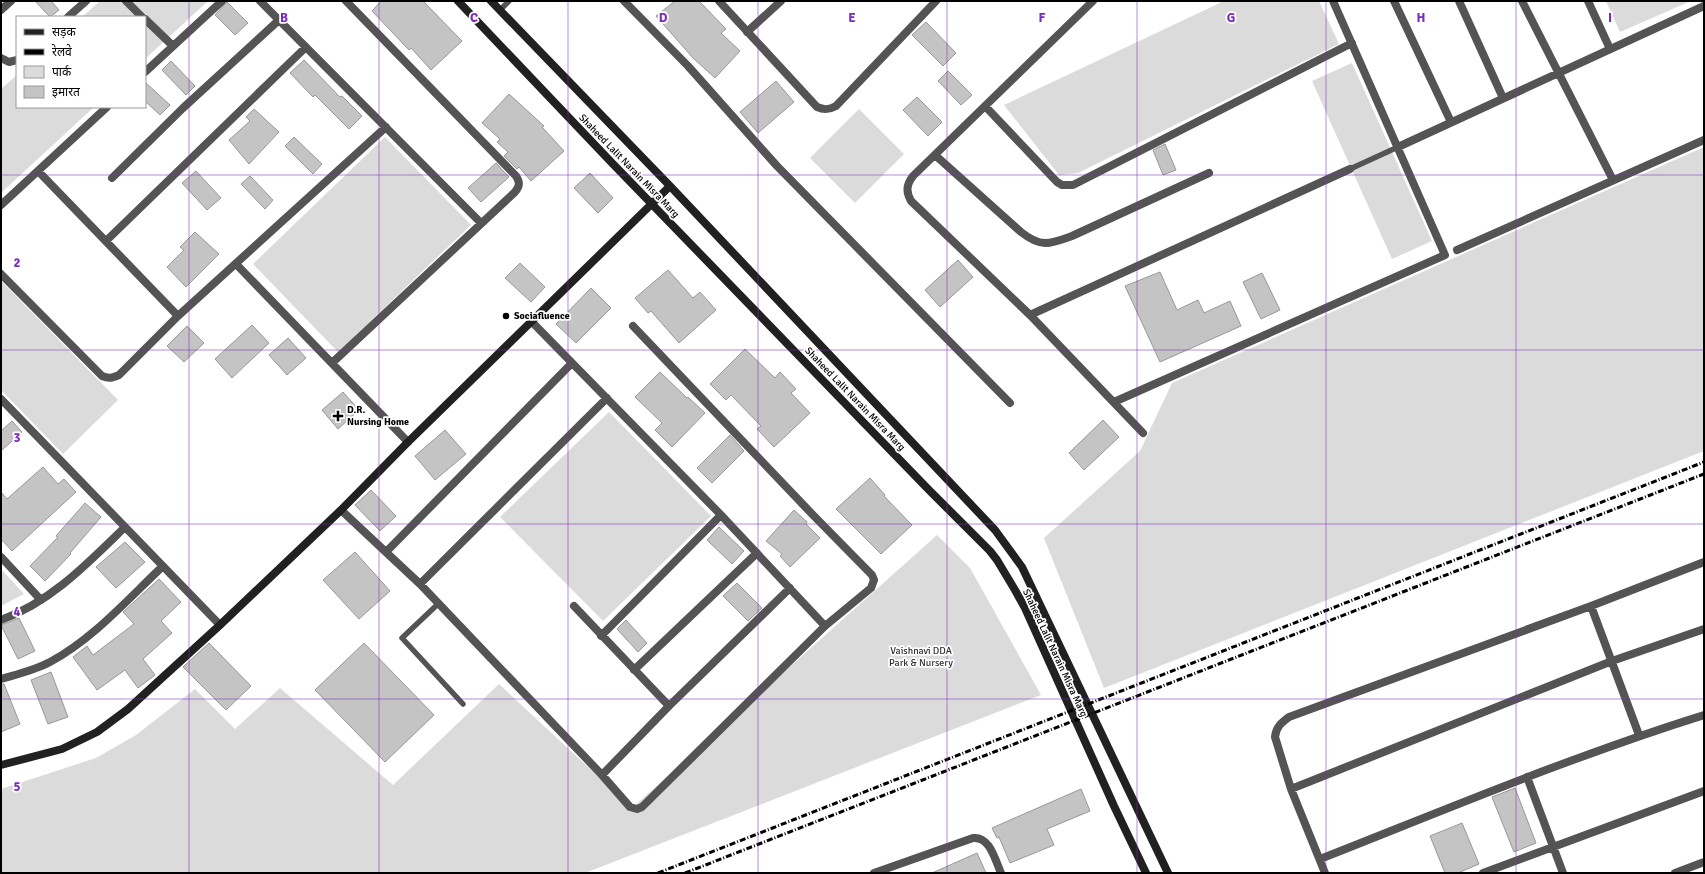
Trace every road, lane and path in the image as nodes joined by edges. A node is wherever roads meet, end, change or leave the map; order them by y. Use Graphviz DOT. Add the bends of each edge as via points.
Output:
graph roads {
  1 [pos="11,1"];
  2 [pos="86,1"];
  3 [pos="126,1"];
  4 [pos="222,1"];
  5 [pos="260,1"];
  6 [pos="346,1"];
  7 [pos="458,1"];
  8 [pos="491,1"];
  9 [pos="510,1"];
  10 [pos="624,1"];
  11 [pos="719,1"];
  12 [pos="781,1"];
  13 [pos="936,1"];
  14 [pos="1092,1"];
  15 [pos="1334,1"];
  16 [pos="1394,1"];
  17 [pos="1459,1"];
  18 [pos="1522,1"];
  19 [pos="1588,1"];
  20 [pos="1704,6"];
  21 [pos="1,10"];
  22 [pos="500,10"];
  23 [pos="69,16"];
  24 [pos="141,16"];
  25 [pos="279,20"];
  26 [pos="146,21"];
  27 [pos="747,32"];
  28 [pos="1352,43"];
  29 [pos="173,46"];
  30 [pos="306,47"];
  31 [pos="1610,49"];
  32 [pos="1,58"];
  33 [pos="16,60"];
  34 [pos="146,71"];
  35 [pos="1558,73"];
  36 [pos="1503,98"];
  37 [pos="985,106"];
  38 [pos="106,108"];
  39 [pos="1452,122"];
  40 [pos="386,127"];
  41 [pos="1704,140"];
  42 [pos="1398,147"];
  43 [pos="935,155"];
  44 [pos="1350,169"];
  45 [pos="38,171"];
  46 [pos="1209,173"];
  47 [pos="112,178"];
  48 [pos="1613,180"];
  49 [pos="670,186"];
  50 [pos="651,204"];
  51 [pos="1,206"];
  52 [pos="481,223"];
  53 [pos="106,241"];
  54 [pos="1456,250"];
  55 [pos="236,264"];
  56 [pos="1,274"];
  57 [pos="1030,315"];
  58 [pos="178,316"];
  59 [pos="531,321"];
  60 [pos="633,326"];
  61 [pos="332,363"];
  62 [pos="572,363"];
  63 [pos="607,398"];
  64 [pos="1,400"];
  65 [pos="1114,402"];
  66 [pos="1010,404"];
  67 [pos="1143,433"];
  68 [pos="408,442"];
  69 [pos="341,510"];
  70 [pos="721,515"];
  71 [pos="125,527"];
  72 [pos="386,552"];
  73 [pos="757,553"];
  74 [pos="1,557"];
  75 [pos="1704,562"];
  76 [pos="163,566"];
  77 [pos="420,584"];
  78 [pos="790,588"];
  79 [pos="41,600"];
  80 [pos="439,603"];
  81 [pos="574,606"];
  82 [pos="1591,606"];
  83 [pos="1,620"];
  84 [pos="220,625"];
  85 [pos="825,626"];
  86 [pos="1704,629"];
  87 [pos="602,636"];
  88 [pos="1612,661"];
  89 [pos="634,670"];
  90 [pos="1,680"];
  91 [pos="463,704"];
  92 [pos="669,706"];
  93 [pos="1704,715"];
  94 [pos="1639,735"];
  95 [pos="1,766"];
  96 [pos="602,774"];
  97 [pos="1527,777"];
  98 [pos="1291,789"];
  99 [pos="1704,791"];
  100 [pos="1553,846"];
  101 [pos="1320,859"];
  102 [pos="1704,862"];
  103 [pos="874,873"];
  104 [pos="1001,873"];
  105 [pos="1146,873"];
  106 [pos="1168,873"];
  107 [pos="1325,873"];
  108 [pos="1483,873"];
  109 [pos="1563,873"];
  110 [pos="1675,873"];
  1 -- 21 [label="street"];
  2 -- 23 [label="street"];
  3 -- 24 [label="street"];
  4 -- 29 [label="street"];
  5 -- 25 [label="street"];
  6 -- 52 [label="street" via="516,176 519,187"];
  7 -- 50 [label="street, Shaheed Lalit Narain Misra Marg"];
  8 -- 22 [label="street, Shaheed Lalit Narain Misra Marg"];
  9 -- 22 [label="lane"];
  10 -- 66 [label="street" via="688,66 777,166"];
  11 -- 27 [label="street"];
  12 -- 27 [label="street"];
  13 -- 27 [label="street" via="836,106 830,109 817,107"];
  14 -- 37 [label="street"];
  15 -- 28 [label="street"];
  16 -- 39 [label="street"];
  17 -- 36 [label="street"];
  18 -- 35 [label="street"];
  19 -- 31 [label="street"];
  20 -- 31 [label="street"];
  22 -- 49 [label="street, Shaheed Lalit Narain Misra Marg"];
  25 -- 30 [label="street"];
  25 -- 47 [label="street" via="183,108"];
  26 -- 29 [label="street"];
  28 -- 37 [label="street" via="1073,185 1056,182"];
  28 -- 42 [label="street"];
  29 -- 34 [label="street"];
  30 -- 40 [label="street"];
  30 -- 53 [label="street"];
  31 -- 35 [label="street"];
  32 -- 33 [label="street" via="9,62"];
  35 -- 36 [label="street"];
  35 -- 48 [label="street"];
  36 -- 39 [label="street"];
  37 -- 43 [label="street"];
  38 -- 45 [label="street"];
  39 -- 42 [label="street"];
  40 -- 52 [label="street"];
  40 -- 55 [label="street"];
  41 -- 48 [label="street"];
  42 -- 44 [label="lane"];
  42 -- 65 [label="street" via="1445,255"];
  43 -- 46 [label="street" via="1021,232 1032,241 1042,244 1072,236"];
  43 -- 57 [label="street" via="909,182 907,188 911,201"];
  44 -- 57 [label="street"];
  45 -- 51 [label="street"];
  45 -- 53 [label="street"];
  48 -- 54 [label="street"];
  49 -- 50 [label="street"];
  49 -- 106 [label="street, Shaheed Lalit Narain Misra Marg" via="995,530 1011,551 1032,588"];
  50 -- 59 [label="street"];
  50 -- 105 [label="street, Shaheed Lalit Narain Misra Marg" via="997,560 1025,608"];
  52 -- 61 [label="street"];
  53 -- 58 [label="street"];
  55 -- 58 [label="street"];
  55 -- 61 [label="street"];
  56 -- 58 [label="street" via="102,376 108,379 119,375"];
  57 -- 65 [label="street"];
  59 -- 62 [label="street"];
  59 -- 68 [label="street"];
  60 -- 85 [label="street" via="872,575 874,580 871,588"];
  61 -- 68 [label="street"];
  62 -- 63 [label="street"];
  62 -- 72 [label="street"];
  63 -- 70 [label="street"];
  63 -- 77 [label="street"];
  64 -- 71 [label="street"];
  65 -- 67 [label="street"];
  68 -- 69 [label="street"];
  69 -- 72 [label="street"];
  69 -- 84 [label="street"];
  70 -- 73 [label="street"];
  70 -- 87 [label="street"];
  71 -- 76 [label="street"];
  71 -- 79 [label="street" via="60,587"];
  72 -- 77 [label="street"];
  73 -- 78 [label="street"];
  73 -- 89 [label="street"];
  74 -- 79 [label="street"];
  75 -- 82 [label="street"];
  76 -- 84 [label="street"];
  76 -- 90 [label="street" via="78,643 52,661"];
  77 -- 80 [label="street"];
  78 -- 85 [label="street"];
  78 -- 92 [label="street"];
  79 -- 83 [label="street"];
  80 -- 91 [label="lane" via="402,638"];
  80 -- 96 [label="street"];
  81 -- 87 [label="street"];
  82 -- 88 [label="street"];
  82 -- 98 [label="street" via="1289,718 1280,724 1275,737"];
  84 -- 95 [label="street" via="128,709 97,732 62,749"];
  85 -- 96 [label="street" via="642,807 637,810 630,807"];
  86 -- 88 [label="street"];
  87 -- 89 [label="street"];
  88 -- 94 [label="street"];
  88 -- 98 [label="street"];
  89 -- 92 [label="street"];
  92 -- 96 [label="street"];
  93 -- 94 [label="street"];
  94 -- 97 [label="street"];
  97 -- 100 [label="street"];
  97 -- 101 [label="street"];
  98 -- 101 [label="street"];
  99 -- 100 [label="street"];
  100 -- 108 [label="street"];
  100 -- 109 [label="street"];
  101 -- 107 [label="street"];
  102 -- 110 [label="street"];
  103 -- 104 [label="street" via="979,837 986,841"];
}
